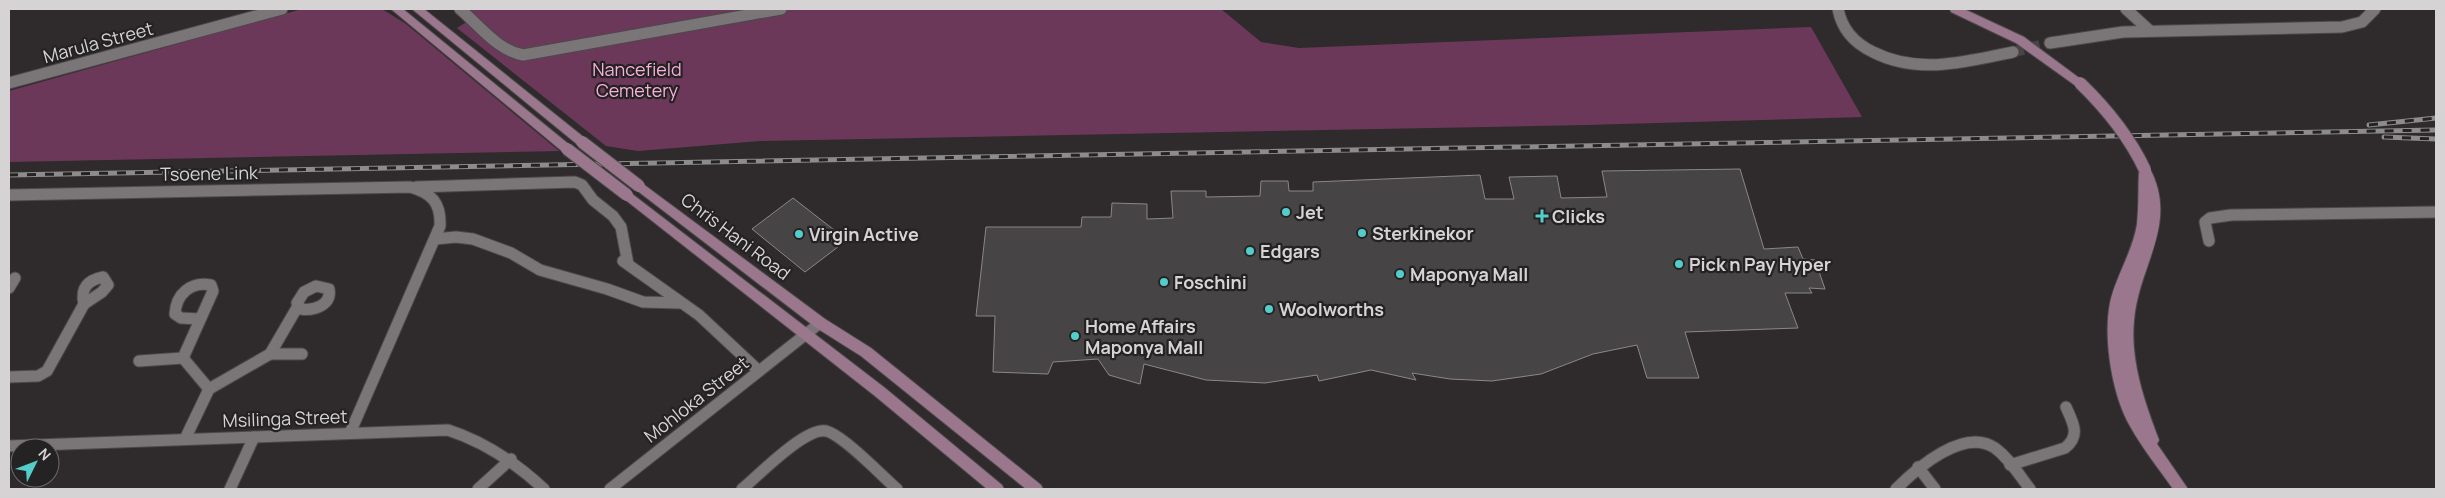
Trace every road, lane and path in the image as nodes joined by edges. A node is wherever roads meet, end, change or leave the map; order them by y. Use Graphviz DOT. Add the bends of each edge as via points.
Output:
graph roads {
  1 [pos="282,9"];
  2 [pos="396,9"];
  3 [pos="417,9"];
  4 [pos="460,9"];
  5 [pos="780,9"];
  6 [pos="1838,9"];
  7 [pos="1954,9"];
  8 [pos="2126,9"];
  9 [pos="2376,9"];
  10 [pos="2149,30"];
  11 [pos="2050,43"];
  12 [pos="2014,52"];
  13 [pos="9,83"];
  14 [pos="410,187"];
  15 [pos="9,195"];
  16 [pos="2436,212"];
  17 [pos="435,239"];
  18 [pos="2209,240"];
  19 [pos="679,303"];
  20 [pos="84,304"];
  21 [pos="298,306"];
  22 [pos="200,319"];
  23 [pos="820,323"];
  24 [pos="805,336"];
  25 [pos="270,354"];
  26 [pos="302,354"];
  27 [pos="183,358"];
  28 [pos="139,361"];
  29 [pos="759,372"];
  30 [pos="9,377"];
  31 [pos="209,390"];
  32 [pos="2066,407"];
  33 [pos="350,433"];
  34 [pos="254,437"];
  35 [pos="184,440"];
  36 [pos="9,446"];
  37 [pos="511,459"];
  38 [pos="2010,465"];
  39 [pos="1918,467"];
  40 [pos="230,489"];
  41 [pos="478,489"];
  42 [pos="544,489"];
  43 [pos="610,489"];
  44 [pos="742,489"];
  45 [pos="897,489"];
  46 [pos="997,489"];
  47 [pos="1036,489"];
  48 [pos="1896,489"];
  49 [pos="1935,489"];
  50 [pos="2030,489"];
  51 [pos="2181,489"];
  1 -- 13 [label="street, Marula Street"];
  2 -- 24 [label="main road, Chris Hani Road, bridge" via="566,149"];
  3 -- 23 [label="main road, Chris Hani Road, bridge" via="582,142"];
  4 -- 5 [label="street" via="500,46 514,55 523,55"];
  6 -- 12 [label="street" via="1840,21 1850,38 1875,54 1901,64 1938,66"];
  7 -- 51 [label="main road, bridge" via="2020,40 2080,82 2114,118 2136,152 2147,180 2145,212 2131,266 2117,301 2113,335 2127,405 2134,423"];
  8 -- 10 [label="street"];
  9 -- 10 [label="street" via="2362,22 2332,28"];
  10 -- 11 [label="street"];
  14 -- 15 [label="street, Tsoene Link"];
  14 -- 17 [label="street, Tsoene Link" via="435,199 441,213"];
  14 -- 19 [label="street, Tsoene Link" via="575,182 582,185 621,227 625,262"];
  16 -- 18 [label="street" via="2223,216 2205,222"];
  17 -- 19 [label="street" via="473,239 511,253 540,270 643,302"];
  17 -- 33 [label="street"];
  19 -- 29 [label="street" via="719,332"];
  20 -- 30 [label="street" via="47,371 38,376"];
  21 -- 25 [label="street"];
  22 -- 27 [label="street"];
  23 -- 24 [label="street, Mohloka Street"];
  23 -- 47 [label="main road, Chris Hani Road" via="866,352"];
  24 -- 29 [label="street, Mohloka Street"];
  24 -- 46 [label="main road, Chris Hani Road" via="880,392"];
  25 -- 26 [label="street"];
  25 -- 31 [label="street"];
  27 -- 28 [label="street"];
  27 -- 31 [label="street"];
  29 -- 43 [label="street, Mohloka Street"];
  31 -- 35 [label="street"];
  32 -- 38 [label="street" via="2076,435 2073,443"];
  33 -- 34 [label="street, Msilinga Street"];
  33 -- 37 [label="street, Msilinga Street" via="448,430 473,438"];
  34 -- 35 [label="street, Msilinga Street"];
  34 -- 40 [label="street"];
  35 -- 36 [label="street, Msilinga Street"];
  37 -- 41 [label="street"];
  37 -- 42 [label="street, Msilinga Street"];
  38 -- 39 [label="street" via="1988,444 1973,442"];
  38 -- 50 [label="street"];
  39 -- 48 [label="street"];
  39 -- 49 [label="street"];
  44 -- 45 [label="street" via="807,436 826,431"];
}
